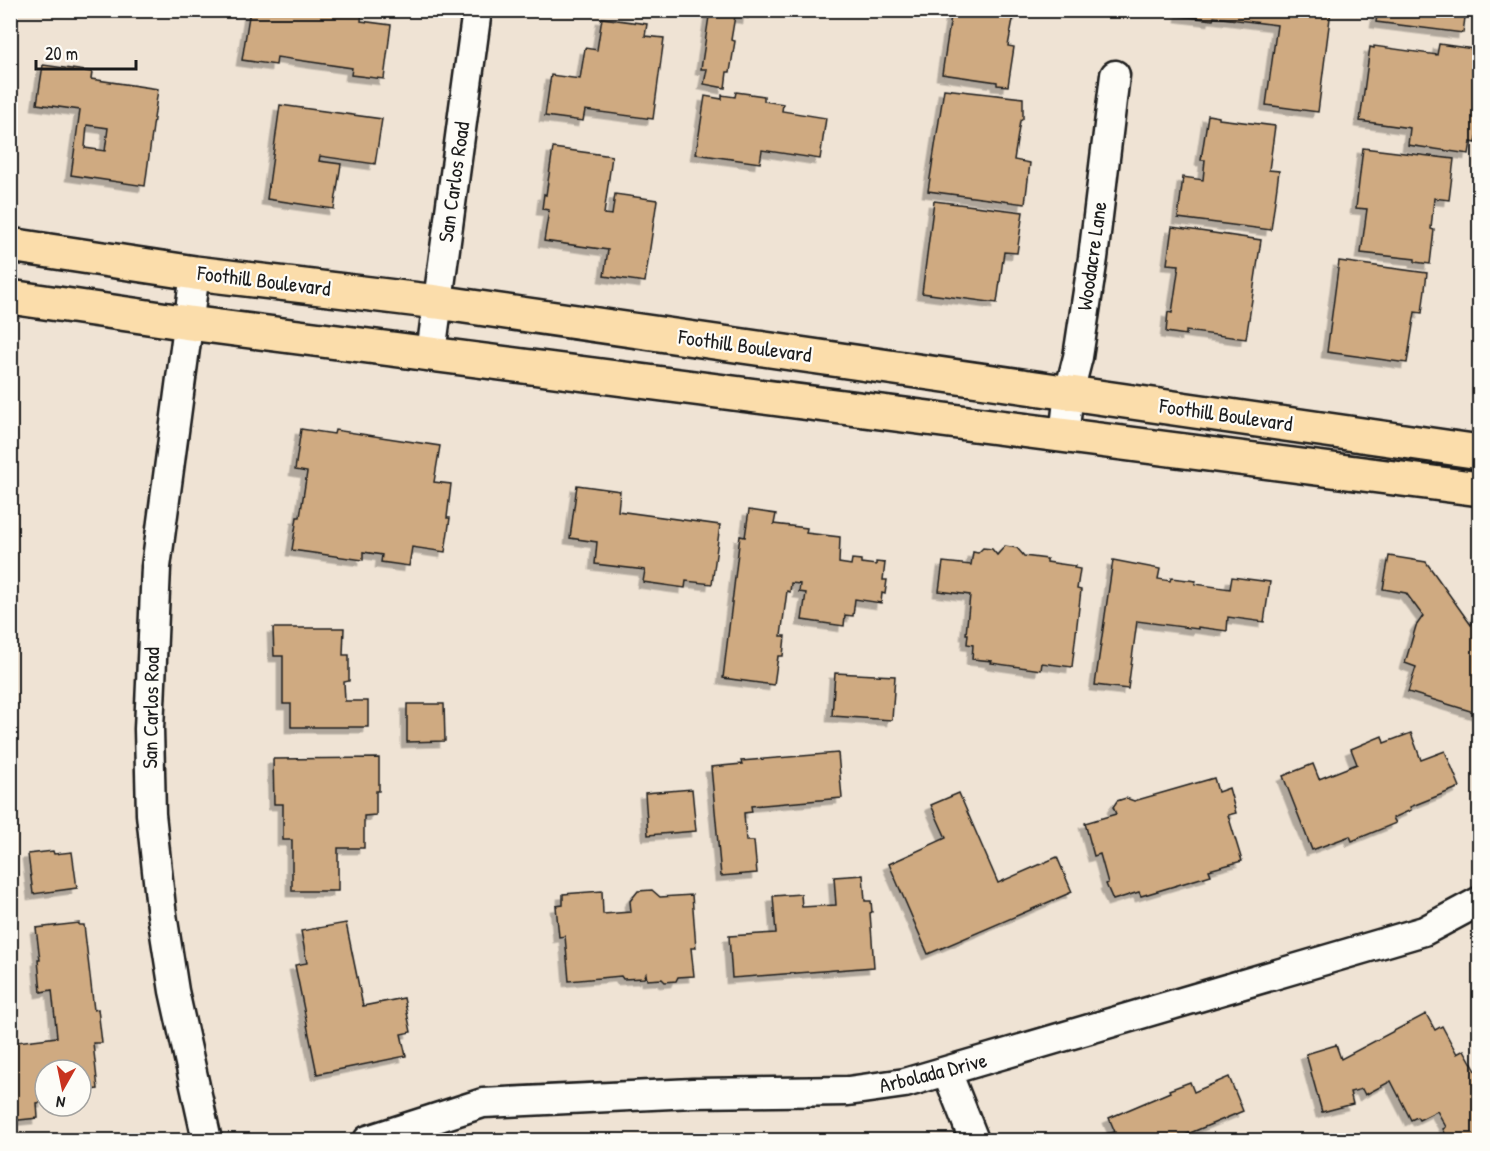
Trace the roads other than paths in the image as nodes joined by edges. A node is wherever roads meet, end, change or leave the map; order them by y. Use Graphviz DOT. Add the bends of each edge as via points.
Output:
graph roads {
  1 [pos="477,10"];
  2 [pos="1115,75"];
  3 [pos="10,245"];
  4 [pos="195,273"];
  5 [pos="10,297"];
  6 [pos="437,302"];
  7 [pos="189,323"];
  8 [pos="431,353"];
  9 [pos="1069,392"];
  10 [pos="1064,436"];
  11 [pos="1479,452"];
  12 [pos="1478,482"];
  13 [pos="1479,901"];
  14 [pos="947,1072"];
  15 [pos="207,1140"];
  16 [pos="368,1140"];
  17 [pos="974,1140"];
  1 -- 6 [label="street, San Carlos Road"];
  2 -- 9 [label="street, Woodacre Lane" via="1094,258"];
  3 -- 4 [label="main road, Foothill Boulevard"];
  4 -- 6 [label="main road, Foothill Boulevard"];
  4 -- 7 [label="street, San Carlos Road"];
  5 -- 7 [label="main road, Foothill Boulevard"];
  6 -- 8 [label="street, San Carlos Road"];
  6 -- 9 [label="main road, Foothill Boulevard"];
  7 -- 8 [label="main road, Foothill Boulevard"];
  7 -- 15 [label="street, San Carlos Road" via="156,567 148,729 151,814 161,908 174,991"];
  8 -- 10 [label="main road, Foothill Boulevard"];
  9 -- 10 [label="street, Woodacre Lane"];
  9 -- 11 [label="main road, Foothill Boulevard"];
  10 -- 12 [label="main road, Foothill Boulevard"];
  13 -- 14 [label="street, Arbolada Drive" via="1424,931"];
  14 -- 16 [label="street, Arbolada Drive" via="848,1091 693,1093 483,1103"];
  14 -- 17 [label="street"];
}
